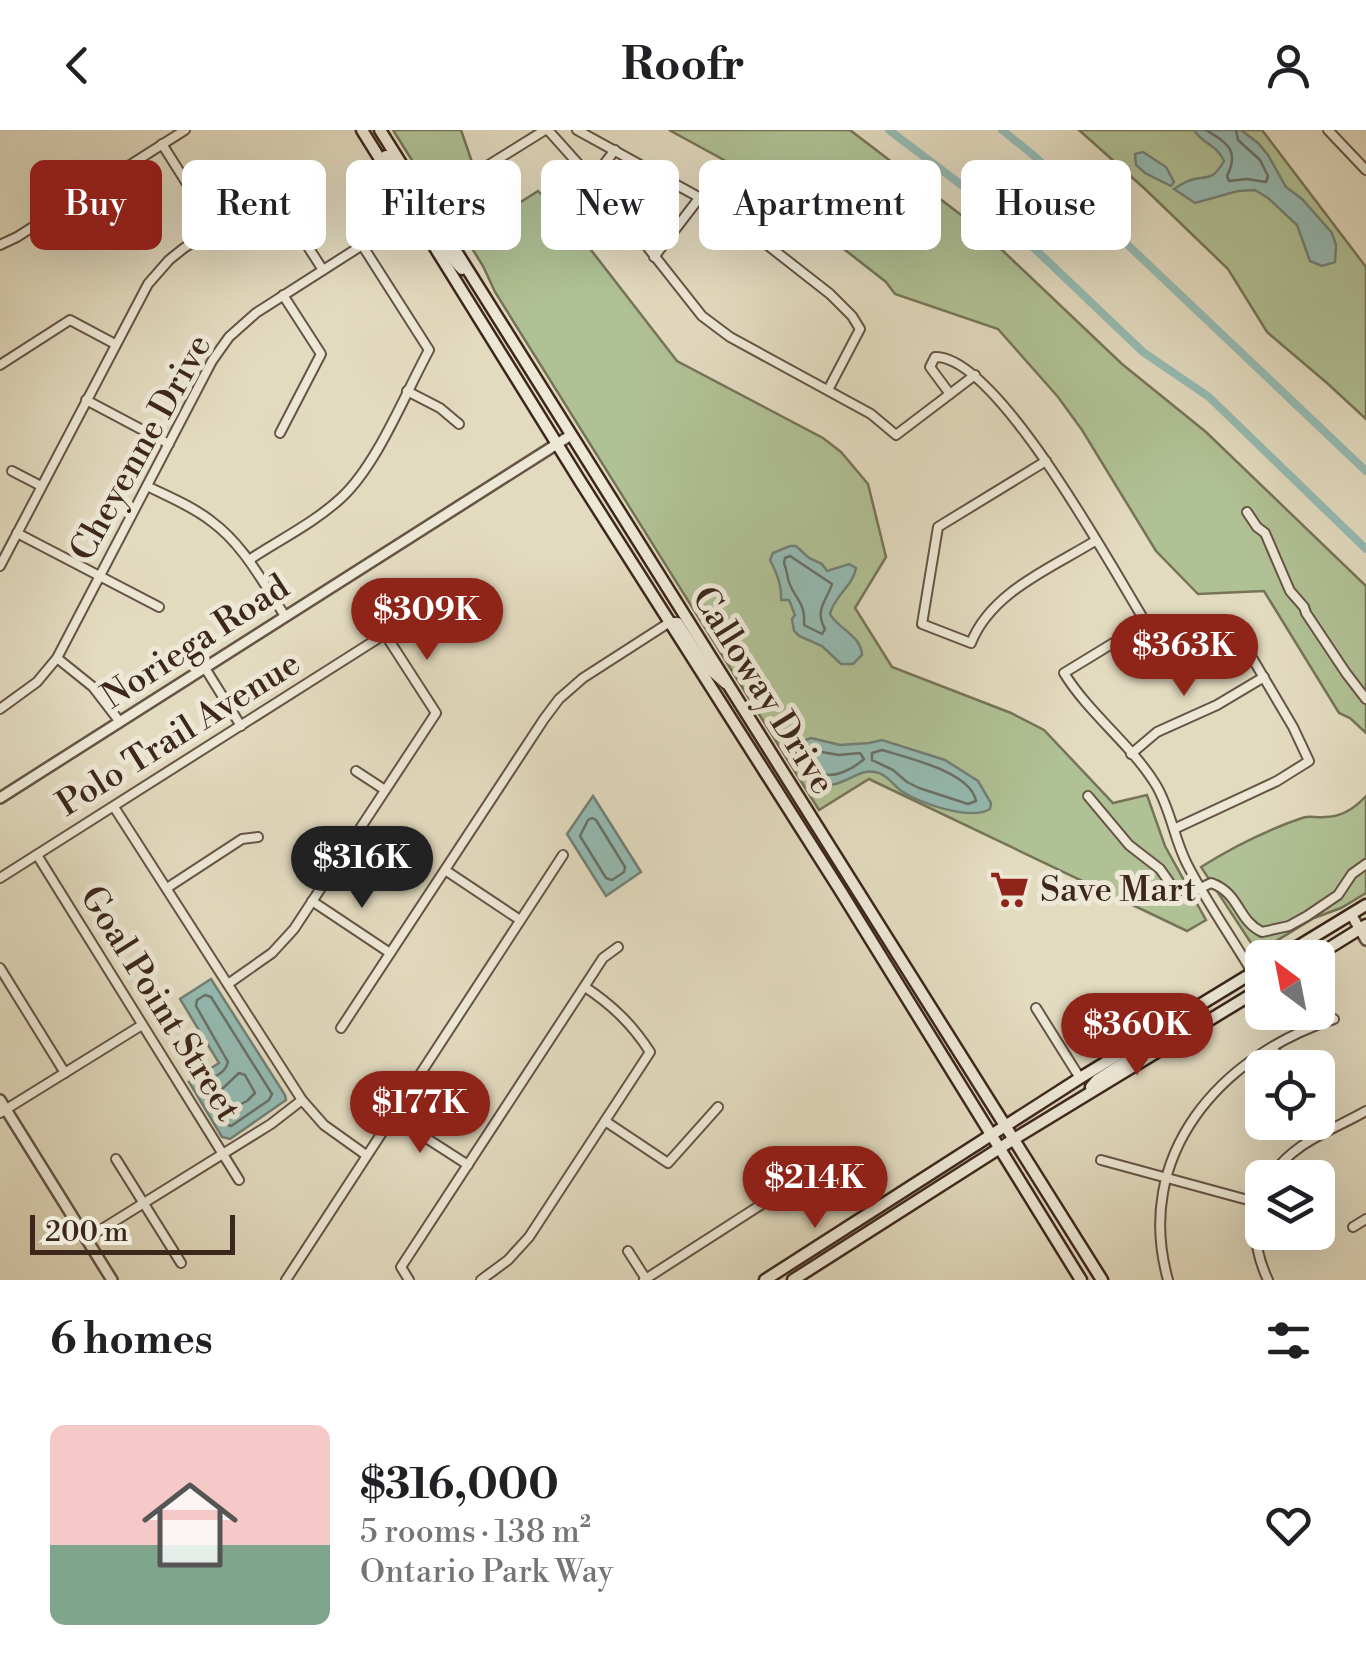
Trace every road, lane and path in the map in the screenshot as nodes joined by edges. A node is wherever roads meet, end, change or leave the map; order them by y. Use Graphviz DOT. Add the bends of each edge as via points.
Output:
graph roads {
  1 [pos="185,130"];
  2 [pos="362,130"];
  3 [pos="380,130"];
  4 [pos="546,130"];
  5 [pos="576,130"];
  6 [pos="1328,130"];
  7 [pos="370,142"];
  8 [pos="162,144"];
  9 [pos="614,150"];
  10 [pos="381,160"];
  11 [pos="388,160"];
  12 [pos="399,160"];
  13 [pos="497,160"];
  14 [pos="574,160"];
  15 [pos="607,160"];
  16 [pos="1366,170"];
  17 [pos="182,176"];
  18 [pos="699,196"];
  19 [pos="699,198"];
  20 [pos="0,245"];
  21 [pos="182,250"];
  22 [pos="309,250"];
  23 [pos="354,250"];
  24 [pos="365,250"];
  25 [pos="437,250"];
  26 [pos="447,250"];
  27 [pos="455,250"];
  28 [pos="649,250"];
  29 [pos="774,250"];
  30 [pos="654,256"];
  31 [pos="322,270"];
  32 [pos="474,280"];
  33 [pos="283,296"];
  34 [pos="115,344"];
  35 [pos="0,365"];
  36 [pos="975,376"];
  37 [pos="828,390"];
  38 [pos="407,391"];
  39 [pos="950,394"];
  40 [pos="86,400"];
  41 [pos="460,424"];
  42 [pos="280,433"];
  43 [pos="571,435"];
  44 [pos="169,444"];
  45 [pos="557,444"];
  46 [pos="1046,461"];
  47 [pos="12,471"];
  48 [pos="41,486"];
  49 [pos="147,486"];
  50 [pos="1247,512"];
  51 [pos="17,533"];
  52 [pos="1095,540"];
  53 [pos="249,560"];
  54 [pos="0,566"];
  55 [pos="100,576"];
  56 [pos="159,608"];
  57 [pos="285,616"];
  58 [pos="670,622"];
  59 [pos="1234,646"];
  60 [pos="57,658"];
  61 [pos="204,668"];
  62 [pos="1264,677"];
  63 [pos="732,690"];
  64 [pos="1366,699"];
  65 [pos="0,709"];
  66 [pos="120,722"];
  67 [pos="242,726"];
  68 [pos="1131,754"];
  69 [pos="356,772"];
  70 [pos="385,790"];
  71 [pos="1088,796"];
  72 [pos="0,798"];
  73 [pos="114,806"];
  74 [pos="1174,828"];
  75 [pos="258,837"];
  76 [pos="37,855"];
  77 [pos="563,855"];
  78 [pos="1366,864"];
  79 [pos="445,870"];
  80 [pos="0,878"];
  81 [pos="166,888"];
  82 [pos="1201,888"];
  83 [pos="312,902"];
  84 [pos="1366,906"];
  85 [pos="1351,914"];
  86 [pos="520,920"];
  87 [pos="1364,931"];
  88 [pos="1308,940"];
  89 [pos="1335,946"];
  90 [pos="618,947"];
  91 [pos="1245,951"];
  92 [pos="390,953"];
  93 [pos="0,968"];
  94 [pos="1245,978"];
  95 [pos="228,984"];
  96 [pos="585,986"];
  97 [pos="1245,998"];
  98 [pos="1036,1008"];
  99 [pos="142,1024"];
  100 [pos="342,1028"];
  101 [pos="1305,1030"];
  102 [pos="1146,1038"];
  103 [pos="1272,1047"];
  104 [pos="1274,1050"];
  105 [pos="65,1073"];
  106 [pos="1080,1078"];
  107 [pos="1084,1096"];
  108 [pos="302,1100"];
  109 [pos="718,1107"];
  110 [pos="2,1108"];
  111 [pos="1366,1111"];
  112 [pos="392,1116"];
  113 [pos="605,1121"];
  114 [pos="1006,1125"];
  115 [pos="1335,1127"];
  116 [pos="991,1135"];
  117 [pos="1014,1140"];
  118 [pos="1311,1140"];
  119 [pos="1000,1149"];
  120 [pos="223,1154"];
  121 [pos="366,1155"];
  122 [pos="116,1160"];
  123 [pos="1100,1160"];
  124 [pos="1284,1160"];
  125 [pos="468,1165"];
  126 [pos="1165,1178"];
  127 [pos="238,1180"];
  128 [pos="773,1197"];
  129 [pos="1245,1200"];
  130 [pos="144,1204"];
  131 [pos="874,1210"];
  132 [pos="1366,1220"];
  133 [pos="1353,1228"];
  134 [pos="86,1239"];
  135 [pos="628,1250"];
  136 [pos="1258,1250"];
  137 [pos="181,1263"];
  138 [pos="809,1276"];
  139 [pos="645,1279"];
  140 [pos="112,1280"];
  141 [pos="286,1280"];
  142 [pos="408,1280"];
  143 [pos="481,1280"];
  144 [pos="764,1280"];
  145 [pos="794,1280"];
  146 [pos="1081,1280"];
  147 [pos="1102,1280"];
  148 [pos="1168,1280"];
  149 [pos="1268,1280"];
  1 -- 8 [label="street"];
  2 -- 7 [label="main road, Calloway Drive"];
  3 -- 12 [label="main road, Calloway Drive"];
  4 -- 13 [label="street"];
  4 -- 14 [label="street"];
  5 -- 9 [label="street"];
  6 -- 16 [label="street"];
  7 -- 10 [label="main road, Calloway Drive"];
  7 -- 11 [label="main road"];
  8 -- 17 [label="street"];
  8 -- 20 [label="street"];
  9 -- 15 [label="street"];
  9 -- 18 [label="street"];
  19 -- 30 [label="street"];
  21 -- 34 [label="street" via="139,298"];
  22 -- 31 [label="street"];
  23 -- 31 [label="street, Cheyenne Drive"];
  24 -- 38 [label="street" via="428,350"];
  25 -- 45 [label="main road, Calloway Drive"];
  26 -- 32 [label="main road"];
  27 -- 32 [label="main road, Calloway Drive"];
  28 -- 30 [label="street"];
  29 -- 37 [label="street" via="842,304 860,329"];
  30 -- 37 [label="street" via="713,326"];
  31 -- 33 [label="street, Cheyenne Drive"];
  32 -- 43 [label="main road, Calloway Drive"];
  33 -- 42 [label="street" via="321,354"];
  33 -- 44 [label="street, Cheyenne Drive" via="221,348"];
  34 -- 35 [label="street" via="70,320"];
  34 -- 40 [label="street"];
  36 -- 39 [label="street"];
  36 -- 39 [label="street" via="944,356 932,359 932,370"];
  36 -- 46 [label="street"];
  37 -- 39 [label="street" via="896,435"];
  38 -- 41 [label="street"];
  38 -- 53 [label="street" via="350,488"];
  40 -- 44 [label="street"];
  40 -- 48 [label="street"];
  43 -- 45 [label="street, Noriega Road"];
  43 -- 63 [label="main road, Calloway Drive"];
  44 -- 49 [label="street, Cheyenne Drive"];
  45 -- 57 [label="street, Noriega Road"];
  45 -- 58 [label="main road, Calloway Drive"];
  46 -- 52 [label="street"];
  46 -- 52 [label="street" via="938,528 922,624 971,642 996,604"];
  47 -- 48 [label="street"];
  48 -- 51 [label="street"];
  49 -- 53 [label="street" via="212,521"];
  49 -- 55 [label="street, Cheyenne Drive"];
  50 -- 64 [label="street" via="1265,533 1290,591"];
  51 -- 54 [label="street"];
  51 -- 55 [label="street"];
  52 -- 68 [label="street" via="1146,623 1064,673"];
  53 -- 57 [label="street"];
  55 -- 56 [label="street"];
  55 -- 60 [label="street, Cheyenne Drive"];
  57 -- 61 [label="street, Noriega Road"];
  58 -- 63 [label="street" via="678,622 709,670"];
  58 -- 79 [label="street" via="559,699"];
  58 -- 116 [label="main road, Calloway Drive"];
  59 -- 62 [label="street" via="1251,656"];
  60 -- 65 [label="street, Cheyenne Drive"];
  60 -- 66 [label="street" via="94,687"];
  61 -- 66 [label="street, Noriega Road"];
  61 -- 67 [label="street"];
  62 -- 68 [label="street" via="1157,732"];
  62 -- 74 [label="street" via="1310,761"];
  63 -- 114 [label="main road, Calloway Drive"];
  66 -- 72 [label="street, Noriega Road"];
  67 -- 70 [label="street, Polo Trail Avenue" via="386,634 436,712"];
  67 -- 73 [label="street, Polo Trail Avenue"];
  68 -- 74 [label="street" via="1155,784"];
  69 -- 70 [label="street"];
  70 -- 83 [label="street"];
  71 -- 82 [label="street" via="1174,889"];
  73 -- 76 [label="street, Polo Trail Avenue"];
  73 -- 81 [label="street"];
  74 -- 82 [label="street"];
  75 -- 81 [label="street" via="242,840"];
  76 -- 80 [label="street, Polo Trail Avenue"];
  76 -- 99 [label="street, Goal Point Street"];
  77 -- 86 [label="street"];
  78 -- 82 [label="street" via="1338,895 1297,923 1269,932 1249,924 1225,889 1212,883"];
  79 -- 86 [label="street"];
  79 -- 92 [label="street"];
  81 -- 95 [label="street"];
  82 -- 91 [label="street"];
  83 -- 92 [label="street"];
  83 -- 95 [label="street" via="272,953"];
  84 -- 85 [label="main road"];
  85 -- 87 [label="street"];
  85 -- 88 [label="main road"];
  86 -- 112 [label="street"];
  87 -- 89 [label="main road"];
  90 -- 96 [label="street"];
  92 -- 100 [label="street"];
  93 -- 105 [label="street"];
  94 -- 102 [label="main road"];
  95 -- 108 [label="street"];
  96 -- 113 [label="street" via="617,1010 650,1052"];
  96 -- 125 [label="street"];
  97 -- 107 [label="main road"];
  98 -- 106 [label="street"];
  99 -- 105 [label="street"];
  99 -- 120 [label="street, Goal Point Street"];
  101 -- 103 [label="street"];
  102 -- 106 [label="main road"];
  102 -- 107 [label="main road" via="1144,1050"];
  103 -- 104 [label="street"];
  103 -- 126 [label="street" via="1210,1096 1187,1127"];
  105 -- 110 [label="street"];
  106 -- 114 [label="main road"];
  107 -- 117 [label="main road"];
  108 -- 120 [label="street"];
  108 -- 121 [label="street"];
  109 -- 113 [label="street" via="668,1162"];
  110 -- 134 [label="street"];
  111 -- 115 [label="street"];
  112 -- 121 [label="street"];
  112 -- 125 [label="street"];
  113 -- 143 [label="street" via="528,1237"];
  114 -- 116 [label="main road"];
  114 -- 117 [label="main road, Calloway Drive"];
  116 -- 119 [label="main road, Calloway Drive"];
  116 -- 131 [label="main road"];
  117 -- 119 [label="main road"];
  117 -- 147 [label="main road, Calloway Drive"];
  118 -- 124 [label="street"];
  119 -- 138 [label="main road"];
  119 -- 146 [label="main road, Calloway Drive"];
  120 -- 127 [label="street, Goal Point Street"];
  120 -- 130 [label="street"];
  121 -- 141 [label="street"];
  122 -- 130 [label="street"];
  123 -- 126 [label="street"];
  125 -- 142 [label="street" via="400,1268"];
  126 -- 129 [label="street"];
  126 -- 148 [label="street" via="1159,1226"];
  128 -- 139 [label="street"];
  130 -- 134 [label="street"];
  130 -- 137 [label="street"];
  131 -- 138 [label="main road" via="808,1260"];
  131 -- 144 [label="main road"];
  132 -- 133 [label="street"];
  134 -- 140 [label="street"];
  135 -- 139 [label="street"];
  136 -- 149 [label="street"];
  138 -- 145 [label="main road"];
}
